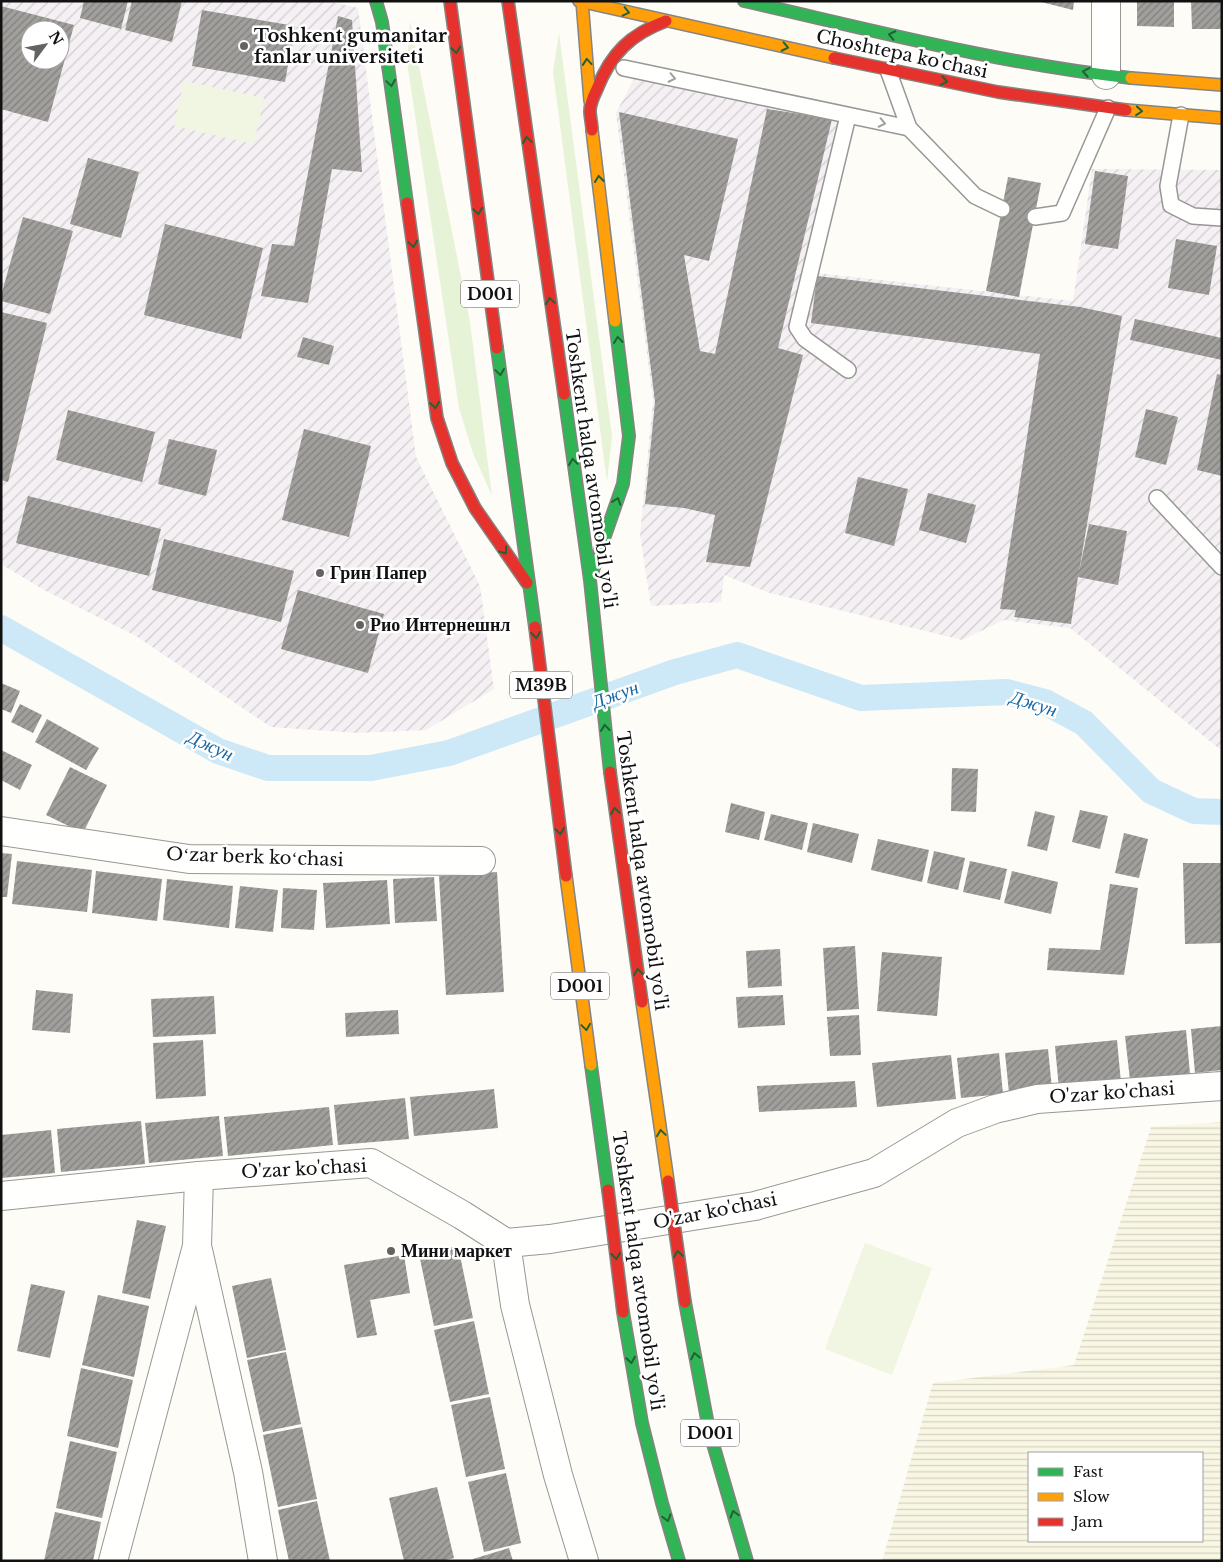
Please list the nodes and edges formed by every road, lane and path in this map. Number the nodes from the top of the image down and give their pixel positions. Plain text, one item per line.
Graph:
1 (376, 1) edge
2 (450, 1) edge
3 (508, 1) edge
4 (581, 1) edge
5 (744, 1) edge
6 (1106, 1) edge
7 (666, 21) junction
8 (624, 68) dead end
9 (888, 70) junction
10 (1106, 75) junction
11 (1222, 85) edge
12 (1108, 108) junction
13 (590, 110) junction
14 (848, 116) junction
15 (1182, 116) junction
16 (1222, 118) edge
17 (909, 128) junction
18 (1002, 209) dead end
19 (1035, 217) dead end
20 (1222, 218) edge
21 (848, 370) dead end
22 (1156, 498) dead end
23 (1222, 567) edge
24 (590, 580) junction
25 (530, 586) junction
26 (553, 783) joint
27 (1, 832) edge
28 (481, 861) dead end
29 (1222, 1086) edge
30 (199, 1176) junction
31 (1, 1196) edge
32 (506, 1243) junction
33 (197, 1246) junction
34 (113, 1561) edge
35 (263, 1561) edge
36 (584, 1561) edge
37 (679, 1561) edge
38 (747, 1561) edge

1 -> 25 main road
2 -> 25 main road, Toshkent halqa avtomobil yo'li / D001
24 -> 3 main road, Toshkent halqa avtomobil yo'li / D001
4 -> 7 main road, Choshtepa ko'chasi
13 -> 4 main road
10 -> 5 main road, Choshtepa ko'chasi
6 - 10 street
7 -> 9 main road, Choshtepa ko'chasi
7 - 13 main road
8 -> 14 lane
9 -> 12 main road, Choshtepa ko'chasi
9 - 17 lane
10 - 11 main road, Choshtepa ko'chasi
12 -> 15 main road, Choshtepa ko'chasi
12 - 19 lane
24 -> 13 main road
14 -> 17 lane
14 - 21 lane
15 - 16 main road, Choshtepa ko'chasi
15 - 20 lane
17 - 18 lane
22 - 23 lane
38 -> 24 main road, Toshkent halqa avtomobil yo'li / D001, bridge
25 -> 26 main road, Toshkent halqa avtomobil yo'li / M39B
26 -> 37 main road, Toshkent halqa avtomobil yo'li / D001, bridge
27 - 28 street, Oʻzar berk koʻchasi
29 - 32 street, O'zar ko'chasi
30 - 31 street, O'zar ko'chasi
30 - 32 street, O'zar ko'chasi
30 - 33 street
32 - 36 street
33 - 34 street
33 - 35 street

